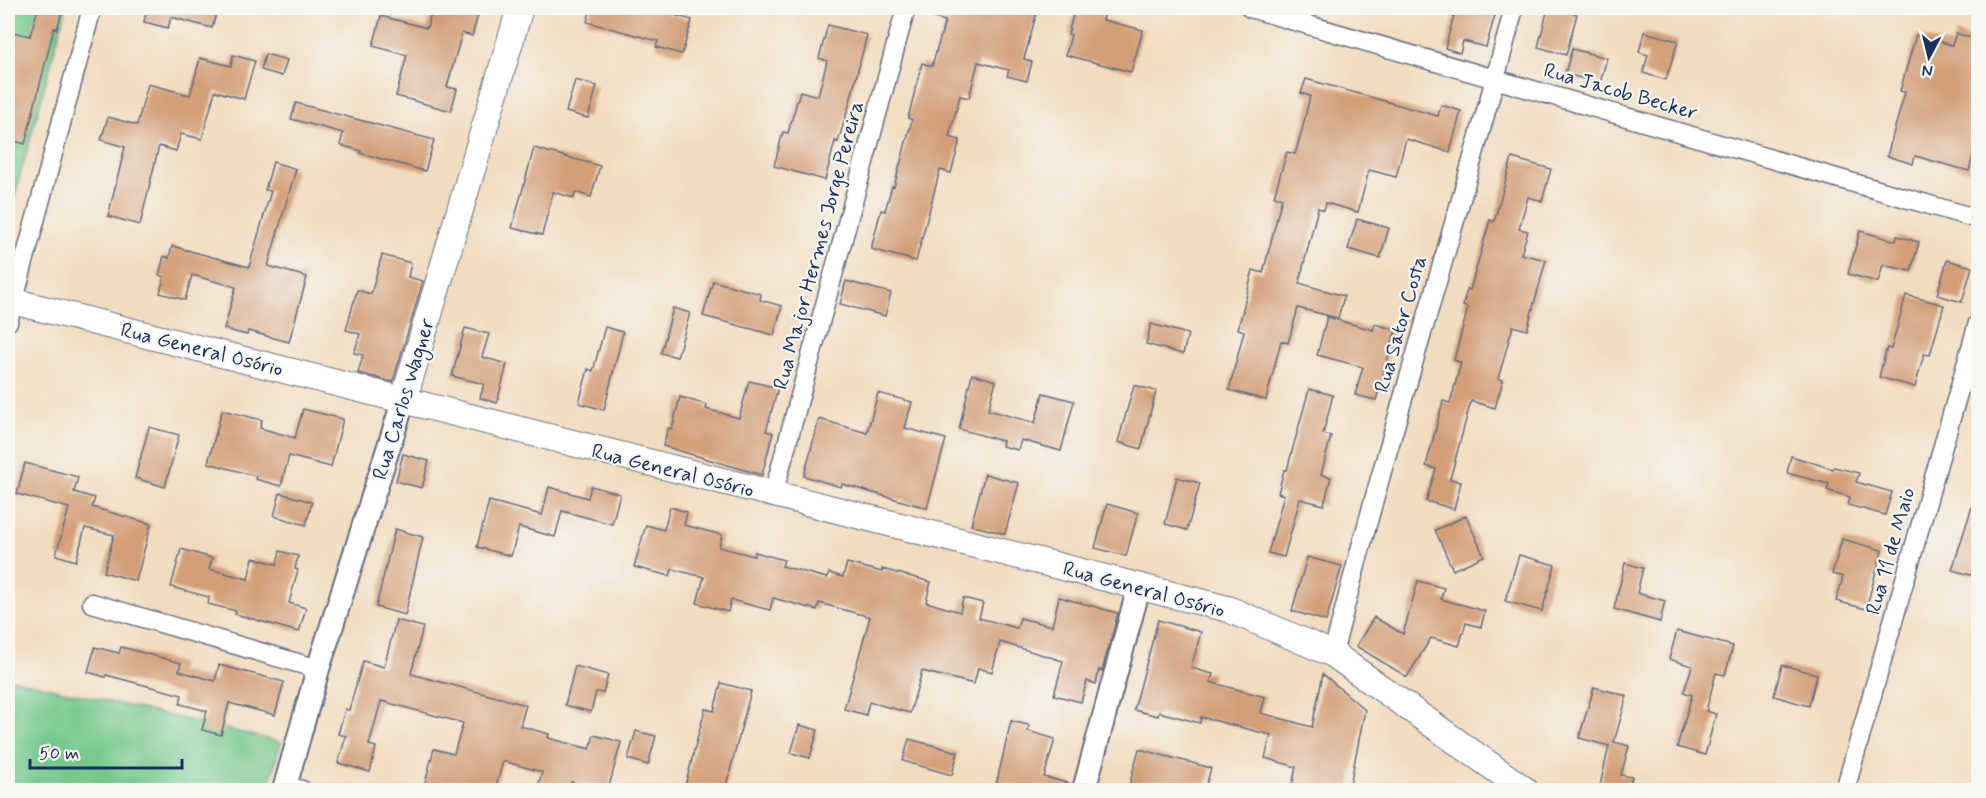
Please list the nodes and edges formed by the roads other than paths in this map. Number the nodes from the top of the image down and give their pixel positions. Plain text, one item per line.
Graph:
1 (92, 8) edge
2 (520, 8) edge
3 (906, 8) edge
4 (1250, 8) edge
5 (1514, 8) edge
6 (1292, 13) edge
7 (1496, 79) junction
8 (1978, 219) edge
9 (9, 308) edge
10 (1978, 323) edge
11 (403, 402) junction
12 (774, 495) junction
13 (1139, 587) junction
14 (92, 603) dead end
15 (1333, 654) junction
16 (318, 669) junction
17 (290, 789) edge
18 (1084, 790) edge
19 (1525, 790) edge
20 (1845, 790) edge

1 - 9 street
2 - 11 main road, Rua Carlos Wagner
3 - 12 street, Rua Major Hermes Jorge Pereira
4 - 6 street, Rua Jacob Becker
5 - 7 street, Rua Sator Costa
6 - 7 street, Rua Jacob Becker
7 - 8 street, Rua Jacob Becker
7 - 15 street, Rua Sator Costa
9 - 11 main road, Rua General Osório
10 - 20 street, Rua 11 de Maio
11 - 12 main road, Rua General Osório
11 - 16 street, Rua Carlos Wagner
12 - 13 main road, Rua General Osório
13 - 15 main road, Rua General Osório
13 - 18 street
14 - 16 street
15 - 19 main road, Rua General Osório
16 - 17 street, Rua Carlos Wagner

